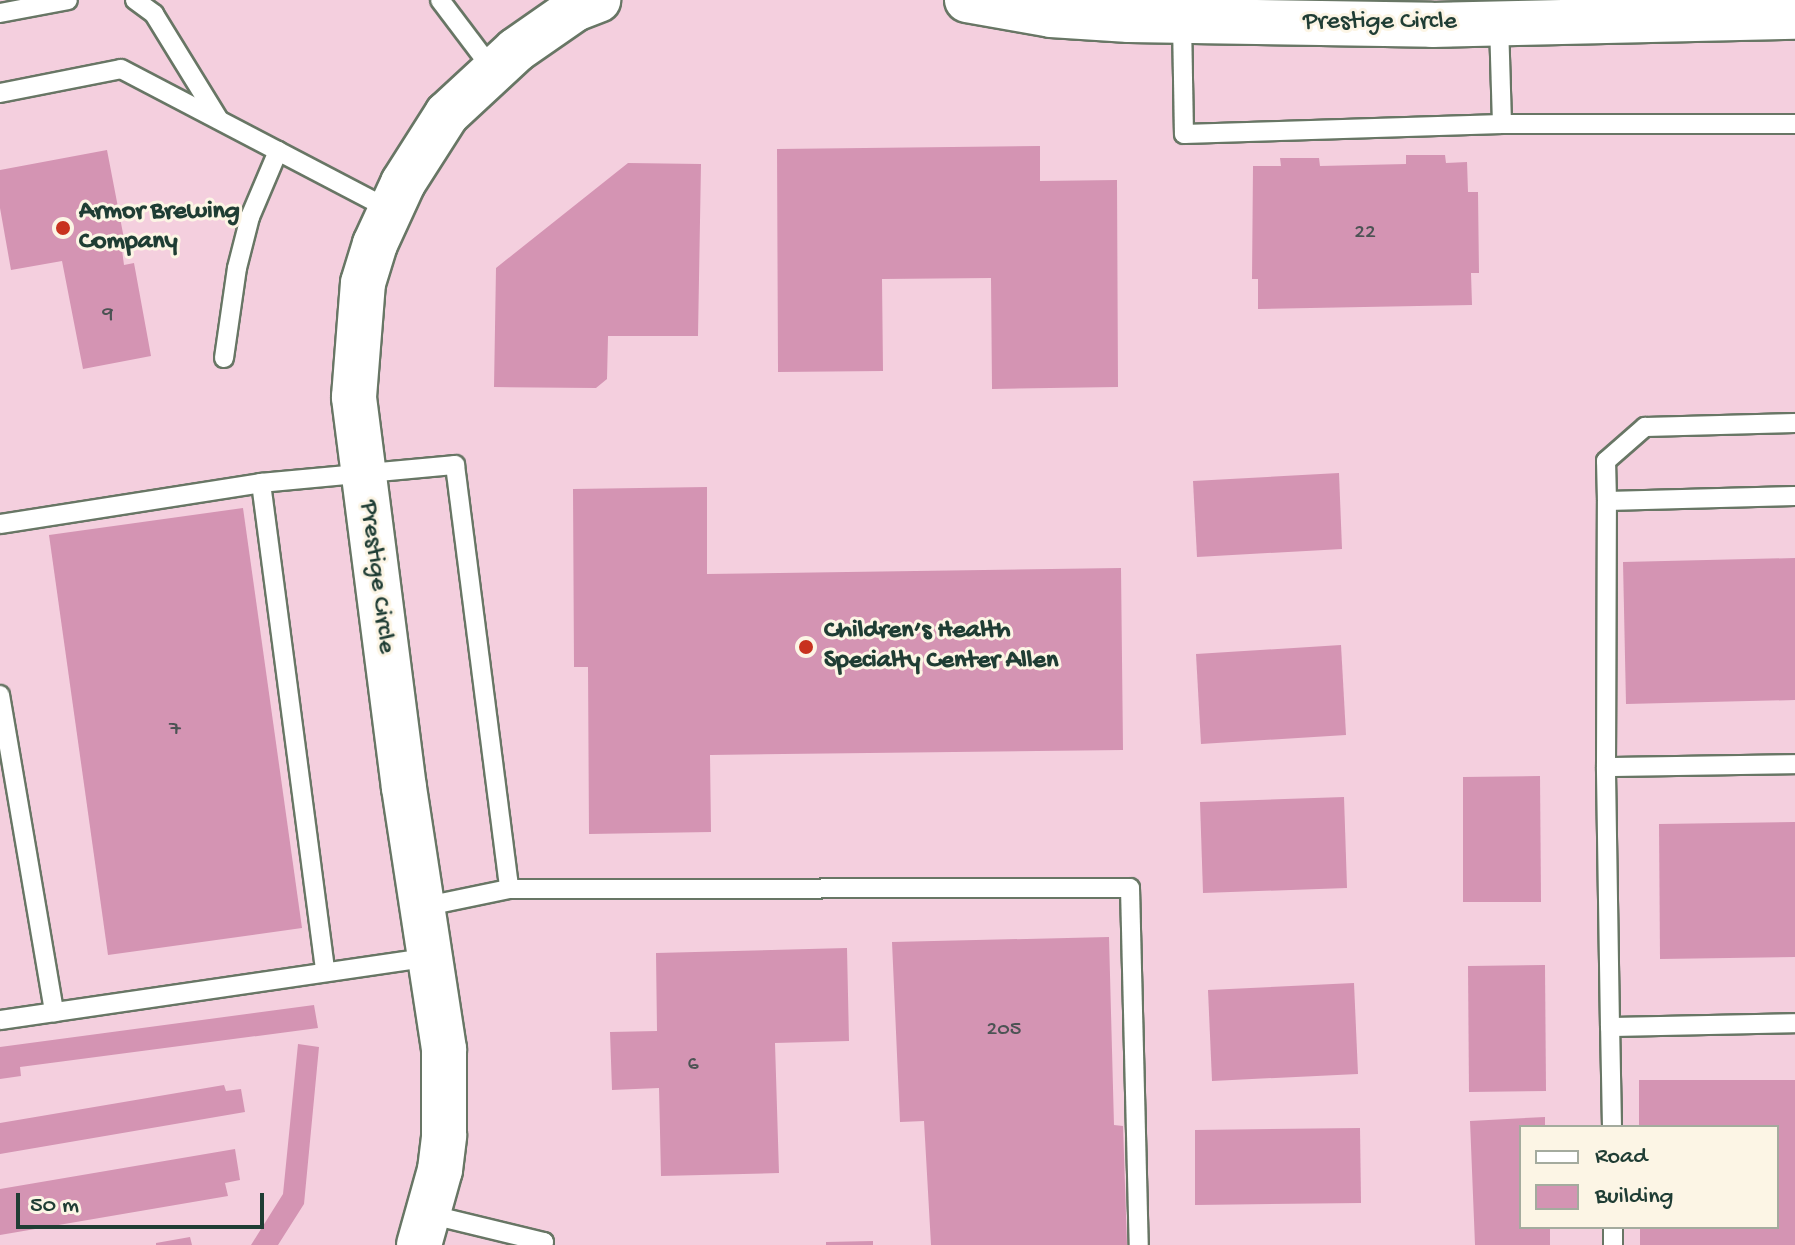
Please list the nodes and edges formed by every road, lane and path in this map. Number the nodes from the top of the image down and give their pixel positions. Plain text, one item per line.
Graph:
1 (68, 0) edge
2 (135, 0) edge
3 (440, 0) edge
4 (598, 0) edge
5 (967, 0) edge
6 (1050, 8) edge
7 (1681, 10) edge
8 (1358, 12) edge
9 (0, 13) edge
10 (1795, 17) edge
11 (1182, 21) junction
12 (1499, 23) junction
13 (493, 70) junction
14 (0, 93) edge
15 (219, 120) junction
16 (1502, 124) junction
17 (1795, 124) edge
18 (278, 151) junction
19 (391, 210) junction
20 (224, 358) dead end
21 (1795, 423) edge
22 (363, 472) junction
23 (261, 483) junction
24 (1795, 496) edge
25 (1607, 501) junction
26 (0, 524) edge
27 (0, 695) edge
28 (1795, 764) edge
29 (1606, 767) junction
30 (509, 889) junction
31 (422, 907) junction
32 (430, 957) junction
33 (325, 970) junction
34 (54, 1012) junction
35 (0, 1020) edge
36 (1795, 1023) edge
37 (1610, 1027) junction
38 (1612, 1125) edge
39 (424, 1229) edge
40 (542, 1245) edge
41 (1139, 1245) edge

1 - 9 lane
2 - 15 lane
3 - 13 lane
4 - 13 street, Prestige Circle
5 - 6 street, Prestige Circle
6 - 11 street, Prestige Circle
7 - 10 street, Prestige Circle
7 - 12 street, Prestige Circle
8 - 11 street, Prestige Circle
8 - 12 street, Prestige Circle
11 - 16 lane
12 - 16 lane
13 - 19 street, Prestige Circle
14 - 15 lane
15 - 18 lane
16 - 17 lane
18 - 19 lane
18 - 20 lane
19 - 22 street, Prestige Circle
21 - 25 lane
22 - 23 lane
22 - 30 lane
22 - 31 street, Prestige Circle
23 - 26 lane
23 - 33 lane
24 - 25 lane
25 - 29 lane
27 - 34 lane
28 - 29 lane
29 - 37 lane
30 - 31 lane
30 - 41 lane
31 - 32 street, Prestige Circle
32 - 33 lane
32 - 39 street, Prestige Circle
33 - 34 lane
34 - 35 lane
36 - 37 lane
37 - 38 lane
39 - 40 lane

